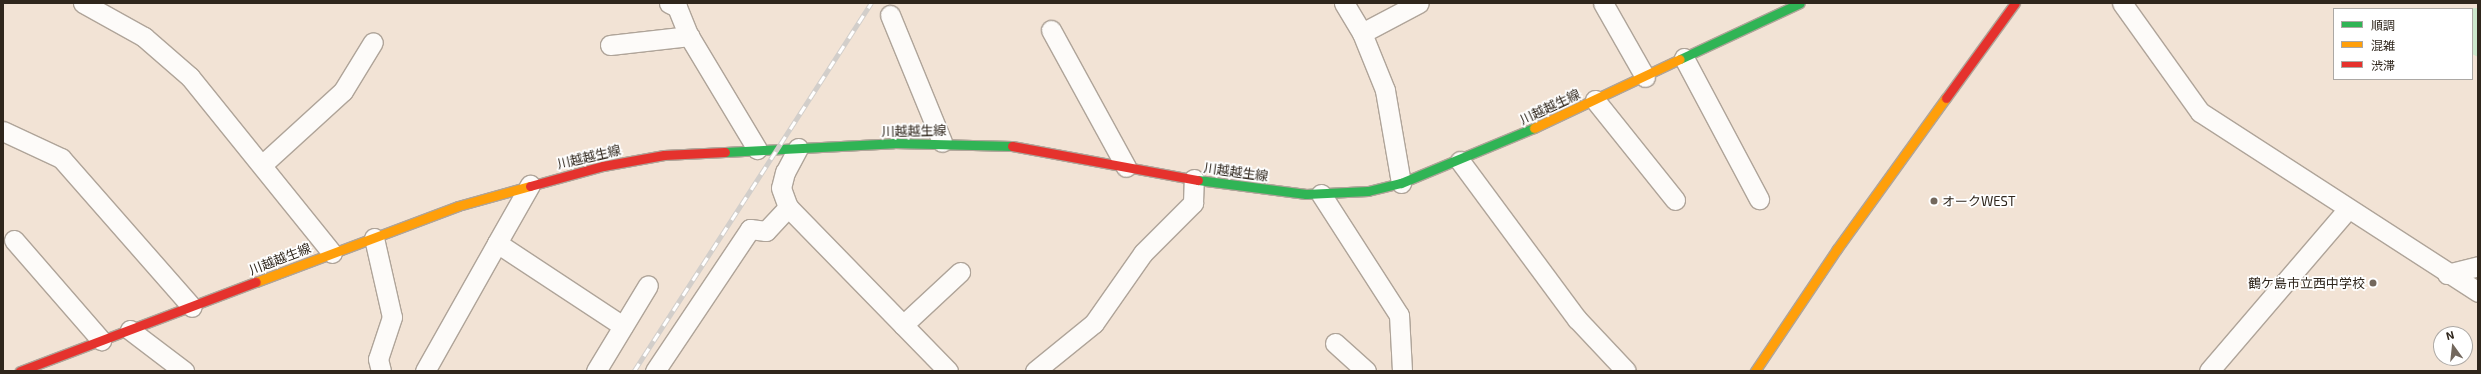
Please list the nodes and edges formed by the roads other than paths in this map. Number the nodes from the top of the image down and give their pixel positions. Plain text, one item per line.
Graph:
1 (83, 3) edge
2 (669, 3) edge
3 (1344, 3) edge
4 (1419, 3) edge
5 (1603, 3) edge
6 (2015, 3) edge
7 (2122, 3) edge
8 (1788, 6) edge
9 (890, 15) dead end
10 (1051, 30) dead end
11 (1362, 33) junction
12 (689, 36) junction
13 (373, 42) dead end
14 (610, 45) dead end
15 (1684, 58) junction
16 (1645, 77) junction
17 (1595, 100) junction
18 (3, 130) edge
19 (942, 142) junction
20 (798, 148) junction
21 (757, 150) junction
22 (1460, 161) junction
23 (263, 164) junction
24 (1126, 167) junction
25 (1194, 179) junction
26 (1401, 183) junction
27 (530, 185) junction
28 (1322, 194) junction
29 (1759, 199) dead end
30 (1675, 200) dead end
31 (788, 207) junction
32 (2347, 210) junction
33 (374, 238) junction
34 (14, 240) dead end
35 (497, 243) junction
36 (332, 253) junction
37 (2478, 266) edge
38 (960, 272) dead end
39 (2447, 274) junction
40 (648, 285) dead end
41 (2478, 292) edge
42 (192, 307) junction
43 (903, 325) junction
44 (623, 326) junction
45 (130, 330) junction
46 (101, 340) junction
47 (1335, 343) dead end
48 (20, 371) edge
49 (184, 371) edge
50 (381, 371) edge
51 (425, 371) edge
52 (596, 371) edge
53 (655, 371) edge
54 (948, 371) edge
55 (1035, 371) edge
56 (1366, 371) edge
57 (1402, 371) edge
58 (1626, 371) edge
59 (1755, 371) edge
60 (2209, 371) edge

1 - 23 street
2 - 12 street
3 - 11 street
4 - 11 street
5 - 16 street
6 - 59 main road
7 - 32 street
8 - 15 main road, 川越越生線
9 - 19 street
10 - 24 street
11 - 26 street
12 - 14 street
12 - 21 street
13 - 23 street
15 - 16 main road, 川越越生線
15 - 29 street
16 - 17 main road, 川越越生線
17 - 22 main road, 川越越生線
17 - 30 street
18 - 42 street
19 - 20 main road, 川越越生線
19 - 24 main road, 川越越生線
20 - 21 main road, 川越越生線
20 - 31 street
21 - 27 main road, 川越越生線
22 - 26 main road, 川越越生線
22 - 58 street
23 - 36 street
24 - 25 main road, 川越越生線
25 - 28 main road, 川越越生線
25 - 55 street
26 - 28 main road, 川越越生線
27 - 33 main road, 川越越生線
27 - 35 street
28 - 57 street
31 - 43 street
31 - 53 street
32 - 39 street
32 - 60 street
33 - 36 main road, 川越越生線
33 - 50 street
34 - 46 street
35 - 44 street
35 - 51 street
36 - 42 main road, 川越越生線
37 - 39 street
38 - 43 street
39 - 41 street
40 - 44 street
42 - 45 main road, 川越越生線
43 - 54 street
44 - 52 street
45 - 46 main road, 川越越生線
45 - 49 street
46 - 48 main road, 川越越生線
47 - 56 street

